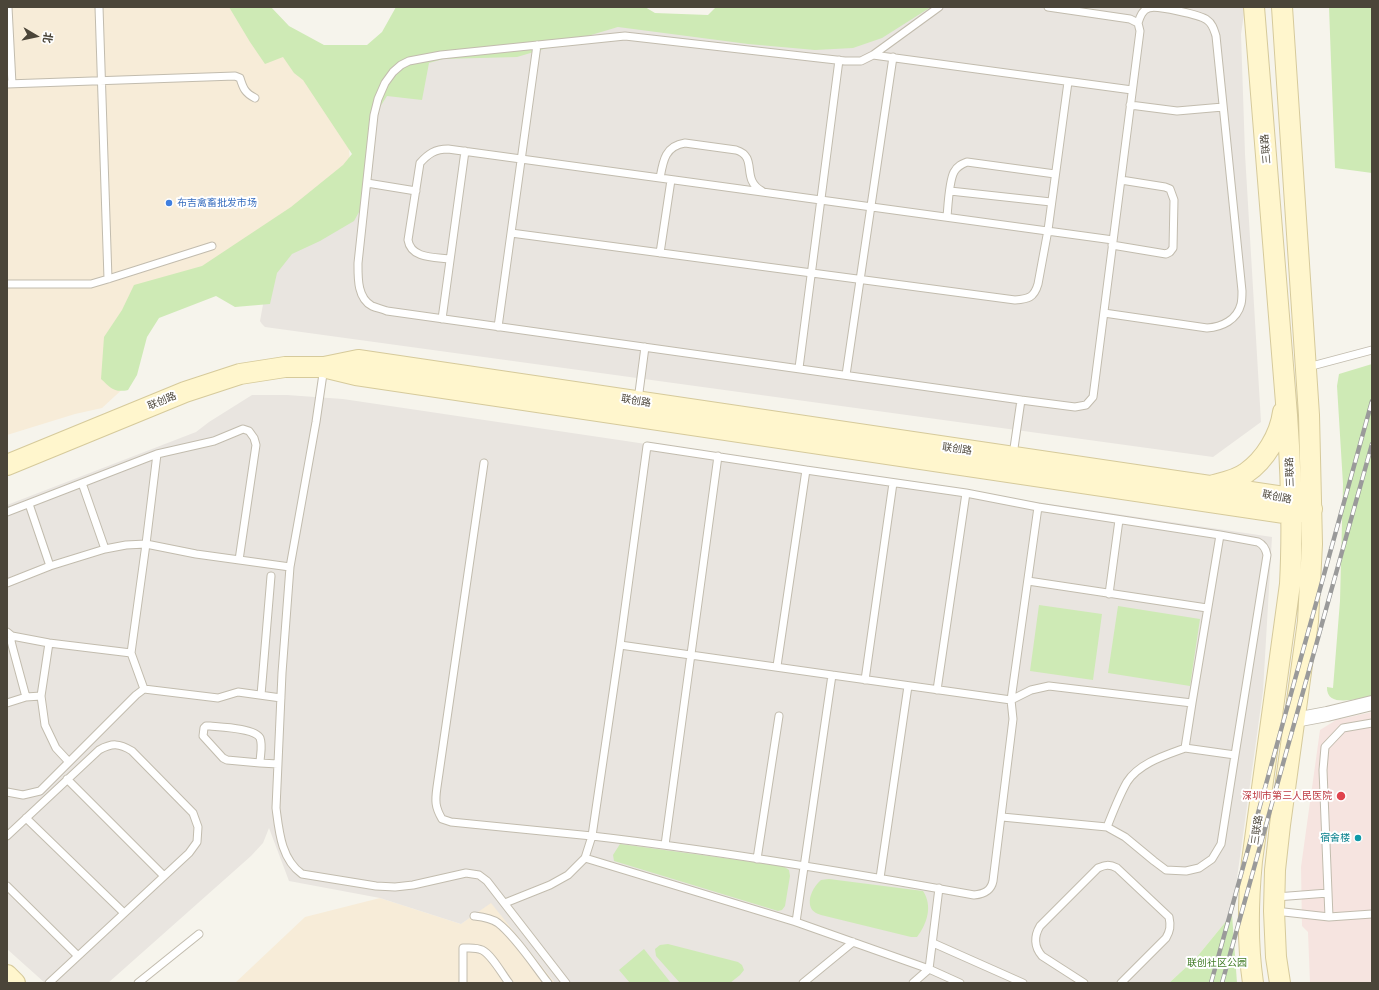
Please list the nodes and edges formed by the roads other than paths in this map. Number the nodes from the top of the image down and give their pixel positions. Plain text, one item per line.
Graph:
1 (8, 7) edge
2 (99, 7) edge
3 (939, 7) edge
4 (1048, 7) edge
5 (1156, 7) edge
6 (1254, 7) edge
7 (1282, 7) edge
8 (1138, 23) junction
9 (536, 45) junction
10 (873, 55) junction
11 (893, 57) junction
12 (840, 60) junction
13 (101, 80) junction
14 (1068, 82) junction
15 (9, 84) edge
16 (1132, 90) junction
17 (254, 98) dead end
18 (1130, 105) junction
19 (1223, 107) junction
20 (465, 151) junction
21 (521, 159) junction
22 (1055, 174) junction
23 (660, 178) junction
24 (671, 180) junction
25 (1121, 180) junction
26 (367, 183) junction
27 (416, 191) junction
28 (950, 191) junction
29 (764, 192) junction
30 (822, 200) junction
31 (1051, 202) junction
32 (871, 207) junction
33 (947, 217) junction
34 (1048, 230) junction
35 (511, 233) junction
36 (1113, 243) junction
37 (212, 246) dead end
38 (660, 253) junction
39 (450, 259) junction
40 (812, 274) junction
41 (108, 279) junction
42 (860, 280) junction
43 (7, 284) edge
44 (1104, 313) junction
45 (442, 318) junction
46 (498, 326) junction
47 (645, 347) junction
48 (1372, 350) edge
49 (324, 367) junction
50 (1306, 367) junction
51 (800, 368) junction
52 (846, 375) junction
53 (1285, 394) junction
54 (1021, 400) junction
55 (637, 409) junction
56 (157, 454) junction
57 (718, 456) junction
58 (1013, 457) junction
59 (484, 463) dead end
60 (7, 465) edge
61 (806, 470) junction
62 (82, 483) junction
63 (893, 483) junction
64 (1209, 486) junction
65 (966, 493) junction
66 (28, 504) junction
67 (1291, 506) junction
68 (1038, 507) junction
69 (1312, 508) junction
70 (7, 512) edge
71 (1119, 520) junction
72 (1220, 535) junction
73 (146, 544) junction
74 (105, 549) junction
75 (239, 560) junction
76 (50, 566) junction
77 (290, 567) junction
78 (271, 576) dead end
79 (1028, 582) junction
80 (7, 583) edge
81 (1109, 594) junction
82 (1207, 608) junction
83 (10, 634) edge
84 (50, 643) junction
85 (620, 645) junction
86 (131, 653) junction
87 (690, 654) junction
88 (777, 666) junction
89 (832, 675) junction
90 (865, 680) junction
91 (908, 686) junction
92 (144, 689) junction
93 (937, 690) junction
94 (261, 695) junction
95 (41, 696) junction
96 (26, 697) junction
97 (281, 698) junction
98 (1011, 700) junction
99 (7, 703) edge
100 (1192, 703) junction
101 (1372, 703) edge
102 (779, 716) dead end
103 (1295, 720) junction
104 (1372, 723) edge
105 (1185, 748) junction
106 (1235, 755) junction
107 (69, 762) junction
108 (260, 763) junction
109 (278, 764) junction
110 (67, 779) junction
111 (7, 792) edge
112 (1002, 817) junction
113 (26, 818) junction
114 (1107, 827) junction
115 (7, 836) edge
116 (592, 836) junction
117 (665, 844) junction
118 (585, 858) junction
119 (757, 859) junction
120 (805, 866) junction
121 (164, 876) junction
122 (880, 878) junction
123 (7, 886) edge
124 (939, 888) junction
125 (1328, 893) junction
126 (505, 903) junction
127 (1274, 904) junction
128 (124, 913) junction
129 (1372, 914) edge
130 (474, 916) dead end
131 (1328, 917) junction
132 (796, 922) junction
133 (199, 934) dead end
134 (854, 942) junction
135 (933, 943) junction
136 (78, 956) junction
137 (929, 969) junction
138 (7, 975) edge
139 (15, 983) edge
140 (49, 983) edge
141 (138, 983) edge
142 (463, 983) edge
143 (509, 983) edge
144 (548, 983) edge
145 (566, 983) edge
146 (803, 983) edge
147 (913, 983) edge
148 (960, 983) edge
149 (1023, 983) edge
150 (1084, 983) edge
151 (1121, 983) edge
152 (1253, 983) edge
153 (1280, 983) edge

1 - 15 lane
2 - 13 lane
3 - 10 lane
4 - 8 lane
5 - 8 lane
5 - 19 lane
6 - 53 street, 三联路
7 - 50 street
8 - 16 lane
9 - 12 lane
9 - 21 lane
9 - 26 lane
10 - 11 lane
10 - 12 lane
11 - 14 lane
11 - 32 lane
12 - 30 lane
13 - 15 lane
13 - 17 lane
13 - 41 lane
14 - 16 lane
14 - 22 lane
16 - 18 lane
18 - 19 lane
18 - 25 lane
19 - 44 lane
20 - 21 lane
20 - 27 lane
20 - 39 lane
21 - 23 lane
21 - 35 lane
22 - 28 lane
22 - 31 lane
23 - 24 lane
23 - 29 lane
24 - 29 lane
24 - 38 lane
25 - 36 lane
25 - 36 lane
26 - 27 lane
26 - 45 lane
27 - 39 lane
28 - 31 lane
28 - 33 lane
29 - 30 lane
30 - 32 lane
30 - 40 lane
31 - 34 lane
32 - 33 lane
32 - 42 lane
33 - 34 lane
34 - 36 lane
34 - 42 lane
35 - 38 lane
35 - 46 lane
36 - 44 lane
37 - 41 lane
38 - 40 lane
39 - 45 lane
40 - 42 lane
40 - 51 lane
41 - 43 lane
42 - 52 lane
44 - 54 lane
45 - 46 lane
46 - 47 lane
47 - 51 lane
47 - 55 lane
48 - 50 lane
49 - 55 street, 联创路
49 - 60 street, 联创路
49 - 77 lane
50 - 69 street
51 - 52 lane
52 - 54 lane
53 - 64 street
53 - 67 street, 三联路
54 - 58 lane
55 - 58 street, 联创路
55 - 67 street, 联创路
56 - 62 lane
56 - 73 lane
56 - 75 lane
57 - 61 lane
57 - 85 lane
57 - 87 lane
58 - 64 street, 联创路
59 - 116 lane
61 - 63 lane
61 - 88 lane
62 - 66 lane
62 - 74 lane
63 - 65 lane
63 - 90 lane
64 - 67 street, 联创路
65 - 68 lane
65 - 93 lane
66 - 70 lane
66 - 76 lane
67 - 69 street, 联创路
67 - 152 street, 三联路
68 - 71 lane
68 - 79 lane
69 - 103 street
71 - 72 lane
71 - 81 lane
72 - 82 lane
72 - 106 lane
73 - 74 lane
73 - 75 lane
73 - 86 lane
74 - 76 lane
75 - 77 lane
76 - 80 lane
77 - 97 lane
78 - 94 lane
79 - 81 lane
79 - 98 lane
81 - 82 lane
82 - 100 lane
83 - 84 lane
83 - 96 lane
84 - 86 lane
84 - 95 lane
85 - 87 lane
85 - 116 lane
86 - 92 lane
87 - 88 lane
87 - 117 lane
88 - 89 lane
89 - 90 lane
89 - 120 lane
90 - 91 lane
91 - 93 lane
91 - 122 lane
92 - 94 lane
92 - 107 lane
93 - 98 lane
94 - 97 lane
95 - 96 lane
95 - 107 lane
96 - 99 lane
97 - 109 lane
98 - 100 lane
98 - 112 lane
100 - 105 lane
101 - 103 street
102 - 119 lane
103 - 127 street
104 - 125 lane
105 - 106 lane
105 - 114 lane
106 - 114 lane
107 - 111 lane
108 - 108 lane
108 - 109 lane
109 - 126 lane
110 - 113 lane
110 - 121 lane
110 - 121 lane
112 - 114 lane
112 - 124 lane
113 - 115 lane
113 - 128 lane
116 - 117 lane
116 - 118 lane
117 - 119 lane
118 - 126 lane
118 - 132 lane
119 - 120 lane
120 - 122 lane
120 - 132 lane
121 - 128 lane
122 - 124 lane
123 - 136 lane
124 - 135 lane
125 - 127 lane
125 - 131 lane
126 - 145 lane
127 - 131 lane
127 - 153 street
128 - 136 lane
129 - 131 lane
130 - 144 lane
132 - 134 lane
133 - 141 lane
134 - 137 lane
134 - 146 lane
135 - 137 lane
135 - 149 lane
136 - 140 lane
137 - 147 lane
137 - 148 lane
138 - 139 street
142 - 143 lane
150 - 151 lane

